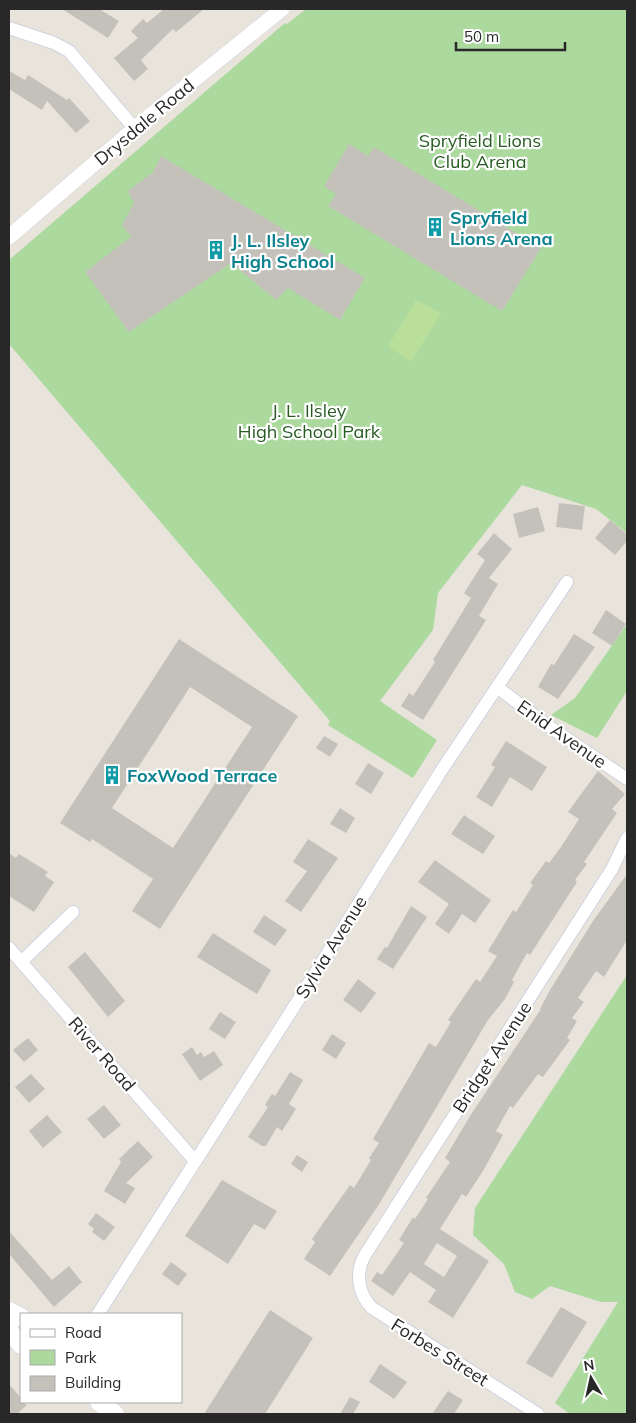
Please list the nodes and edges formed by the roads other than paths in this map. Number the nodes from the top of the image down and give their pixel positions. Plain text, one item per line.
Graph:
1 (282, 9) edge
2 (9, 28) edge
3 (135, 129) junction
4 (9, 237) edge
5 (567, 582) dead end
6 (497, 688) junction
7 (627, 779) edge
8 (627, 838) edge
9 (73, 912) dead end
10 (9, 948) edge
11 (21, 962) junction
12 (195, 1161) junction
13 (359, 1276) joint
14 (99, 1313) edge
15 (9, 1328) edge
16 (20, 1344) edge
17 (100, 1403) edge
18 (114, 1414) edge
19 (538, 1414) edge

1 - 3 street, Drysdale Road
2 - 3 street
3 - 4 street, Drysdale Road
5 - 6 street, Sylvia Avenue
6 - 7 street, Enid Avenue
6 - 12 street, Sylvia Avenue
8 - 13 street, Bridget Avenue
9 - 11 street
10 - 11 street, River Road
11 - 12 street, River Road
12 - 14 street, Sylvia Avenue
13 - 19 street, Forbes Street
15 - 16 main road
17 - 18 main road

